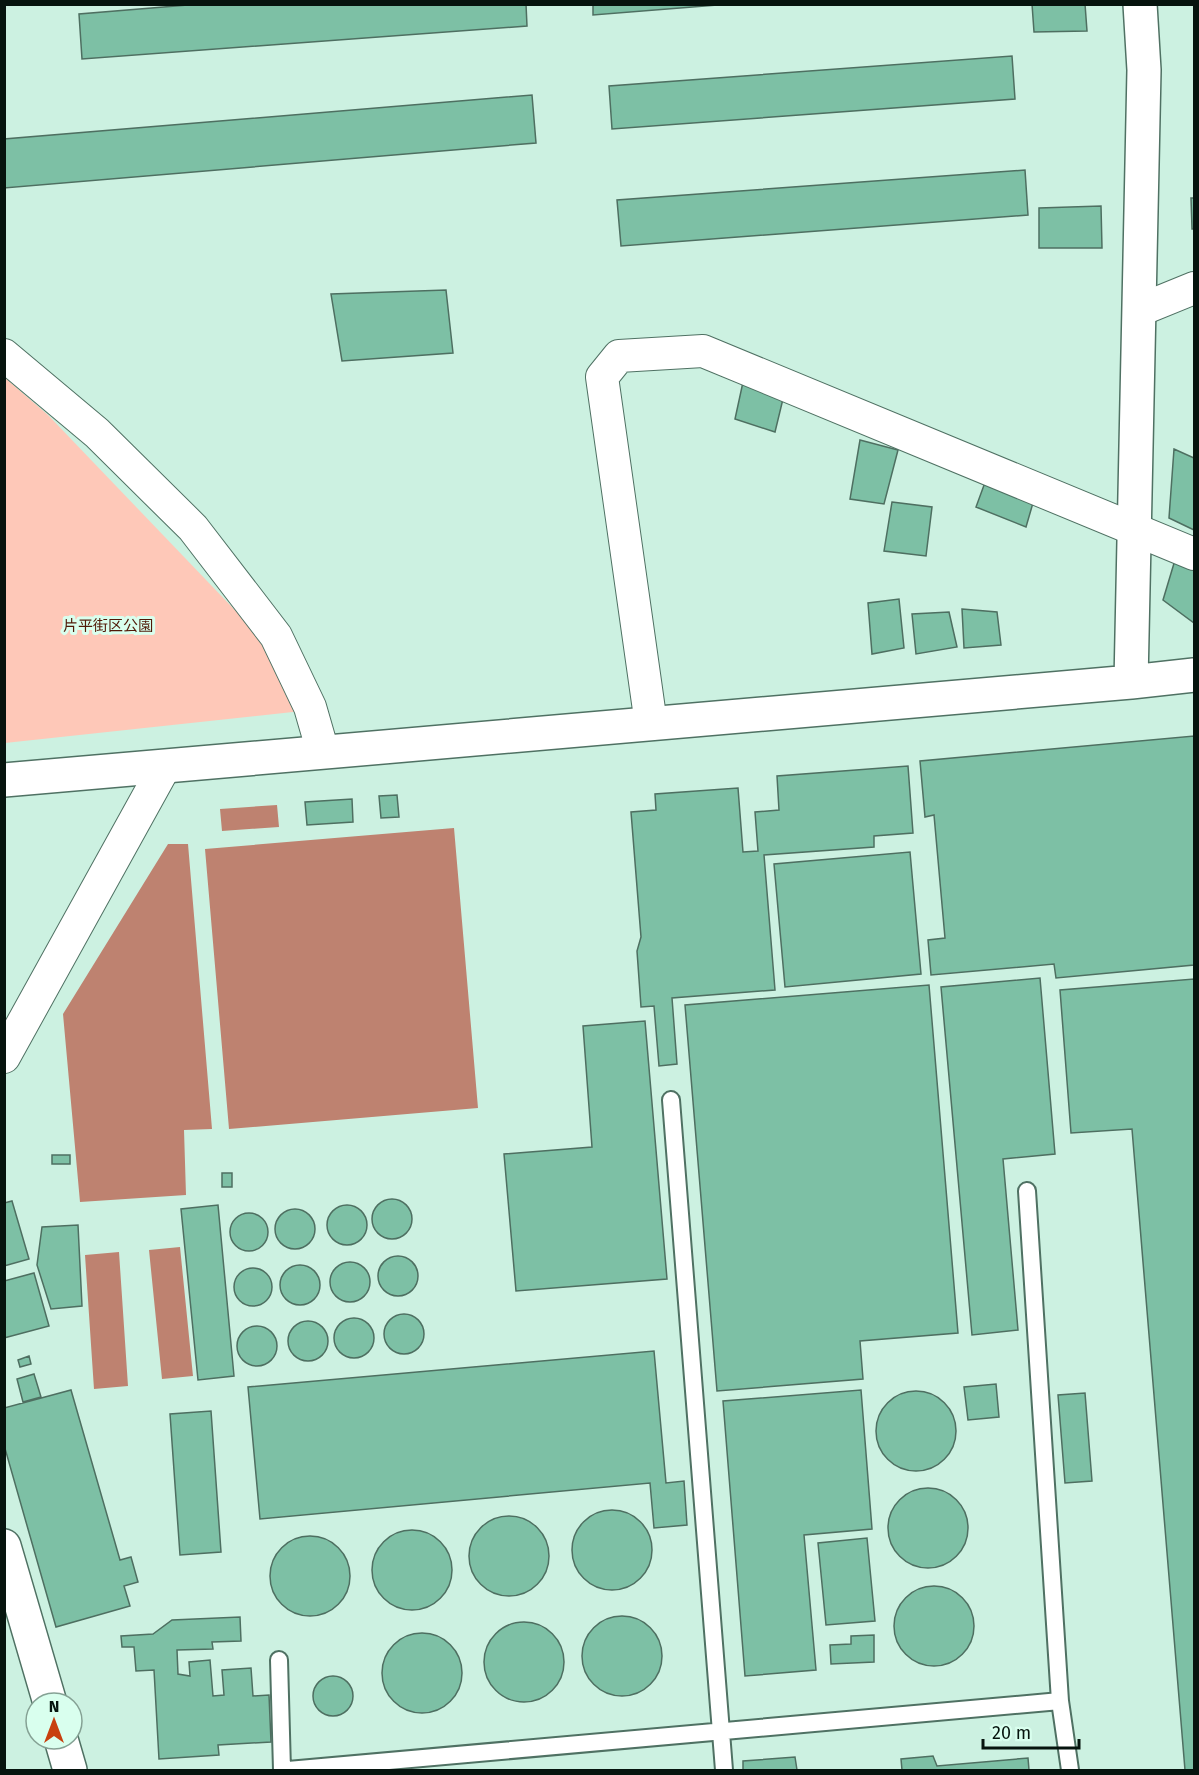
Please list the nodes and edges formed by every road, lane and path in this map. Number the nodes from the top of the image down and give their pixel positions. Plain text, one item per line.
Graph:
1 (1140, 4) edge
2 (1194, 288) edge
3 (1140, 310) junction
4 (4, 355) edge
5 (1135, 530) junction
6 (1194, 554) edge
7 (1194, 675) edge
8 (1131, 682) junction
9 (651, 724) junction
10 (323, 753) junction
11 (165, 766) junction
12 (4, 780) edge
13 (4, 1057) edge
14 (671, 1100) dead end
15 (1027, 1191) dead end
16 (4, 1546) edge
17 (279, 1660) dead end
18 (46, 1691) edge
19 (1060, 1701) junction
20 (721, 1732) junction
21 (64, 1751) edge
22 (70, 1770) edge
23 (282, 1770) edge
24 (288, 1770) edge
25 (724, 1770) edge
26 (1070, 1770) edge

1 - 3 street
2 - 3 street
3 - 5 street
4 - 10 street
5 - 6 street
5 - 8 street
5 - 9 street
7 - 8 street
8 - 9 street
9 - 10 street
10 - 11 street
11 - 12 street
11 - 13 street
14 - 20 lane
15 - 19 lane
16 - 18 street
17 - 23 lane
19 - 20 lane
19 - 26 lane
20 - 24 lane
20 - 25 lane
21 - 22 street

